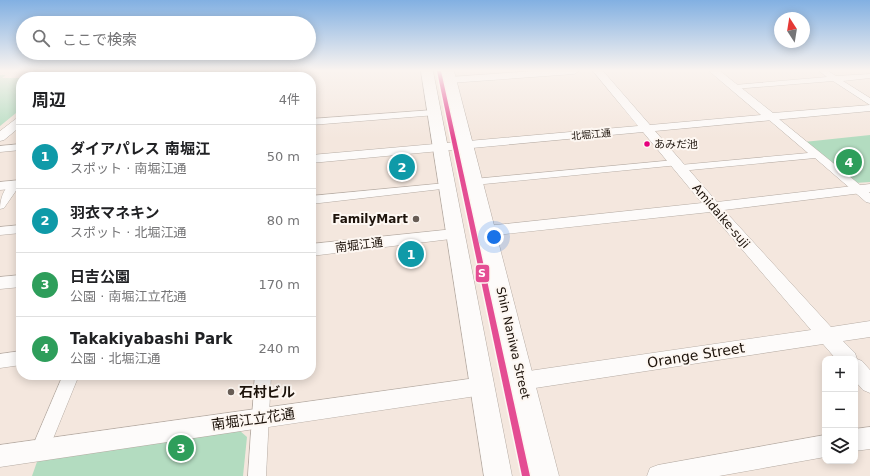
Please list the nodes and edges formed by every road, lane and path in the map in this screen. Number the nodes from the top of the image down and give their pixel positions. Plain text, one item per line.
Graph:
1 (430, 93) edge
2 (453, 93) edge
3 (616, 93) edge
4 (742, 93) edge
5 (856, 93) edge
6 (870, 102) edge
7 (870, 108) edge
8 (433, 113) junction
9 (771, 117) junction
10 (316, 122) edge
11 (16, 124) edge
12 (646, 129) junction
13 (0, 137) edge
14 (465, 145) junction
15 (16, 147) edge
16 (0, 148) edge
17 (440, 148) junction
18 (817, 155) junction
19 (316, 159) edge
20 (678, 166) junction
21 (474, 182) junction
22 (16, 185) edge
23 (0, 186) edge
24 (446, 186) junction
25 (16, 187) edge
26 (864, 189) edge
27 (316, 199) edge
28 (870, 199) edge
29 (0, 205) edge
30 (713, 207) junction
31 (16, 229) edge
32 (0, 231) edge
33 (486, 231) junction
34 (454, 234) junction
35 (316, 249) edge
36 (16, 281) edge
37 (0, 283) edge
38 (870, 329) edge
39 (827, 336) junction
40 (845, 356) edge
41 (16, 359) edge
42 (0, 361) edge
43 (858, 370) edge
44 (69, 380) edge
45 (263, 380) edge
46 (522, 381) junction
47 (870, 384) edge
48 (483, 386) junction
49 (261, 417) junction
50 (870, 438) edge
51 (858, 440) edge
52 (822, 447) edge
53 (40, 450) junction
54 (0, 456) edge
55 (257, 476) edge
56 (498, 476) edge
57 (545, 476) edge
58 (658, 476) edge

1 - 8 main road
2 - 14 main road, Shin Naniwa Street
3 - 12 street, Amidaike-suji
4 - 9 street
5 - 6 street
7 - 9 street, 北堀江通
8 - 10 street
8 - 17 main road
9 - 12 street, 北堀江通
9 - 18 street
11 - 13 street
12 - 14 street, 北堀江通
12 - 20 street, Amidaike-suji
14 - 17 street, 北堀江通
14 - 21 main road, Shin Naniwa Street
15 - 16 street
17 - 19 street, 北堀江通
17 - 24 main road
18 - 20 street
18 - 26 street
20 - 21 street
20 - 30 street, Amidaike-suji
21 - 33 main road, Shin Naniwa Street
22 - 23 street
24 - 27 street
24 - 34 main road
25 - 29 street
26 - 28 street
26 - 30 street
30 - 33 street
30 - 39 street, Amidaike-suji
31 - 32 street
33 - 46 main road, Shin Naniwa Street
34 - 35 street, 南堀江通
34 - 48 main road
36 - 37 street
38 - 39 street, Orange Street
39 - 40 street, Amidaike-suji
39 - 46 street, Orange Street
41 - 42 street
43 - 47 street
44 - 53 street
45 - 49 street
46 - 57 main road, Shin Naniwa Street
48 - 49 street, 南堀江立花通
48 - 56 main road
49 - 53 street, 南堀江立花通
49 - 55 street
50 - 51 street
52 - 58 street
53 - 54 street, 南堀江立花通

